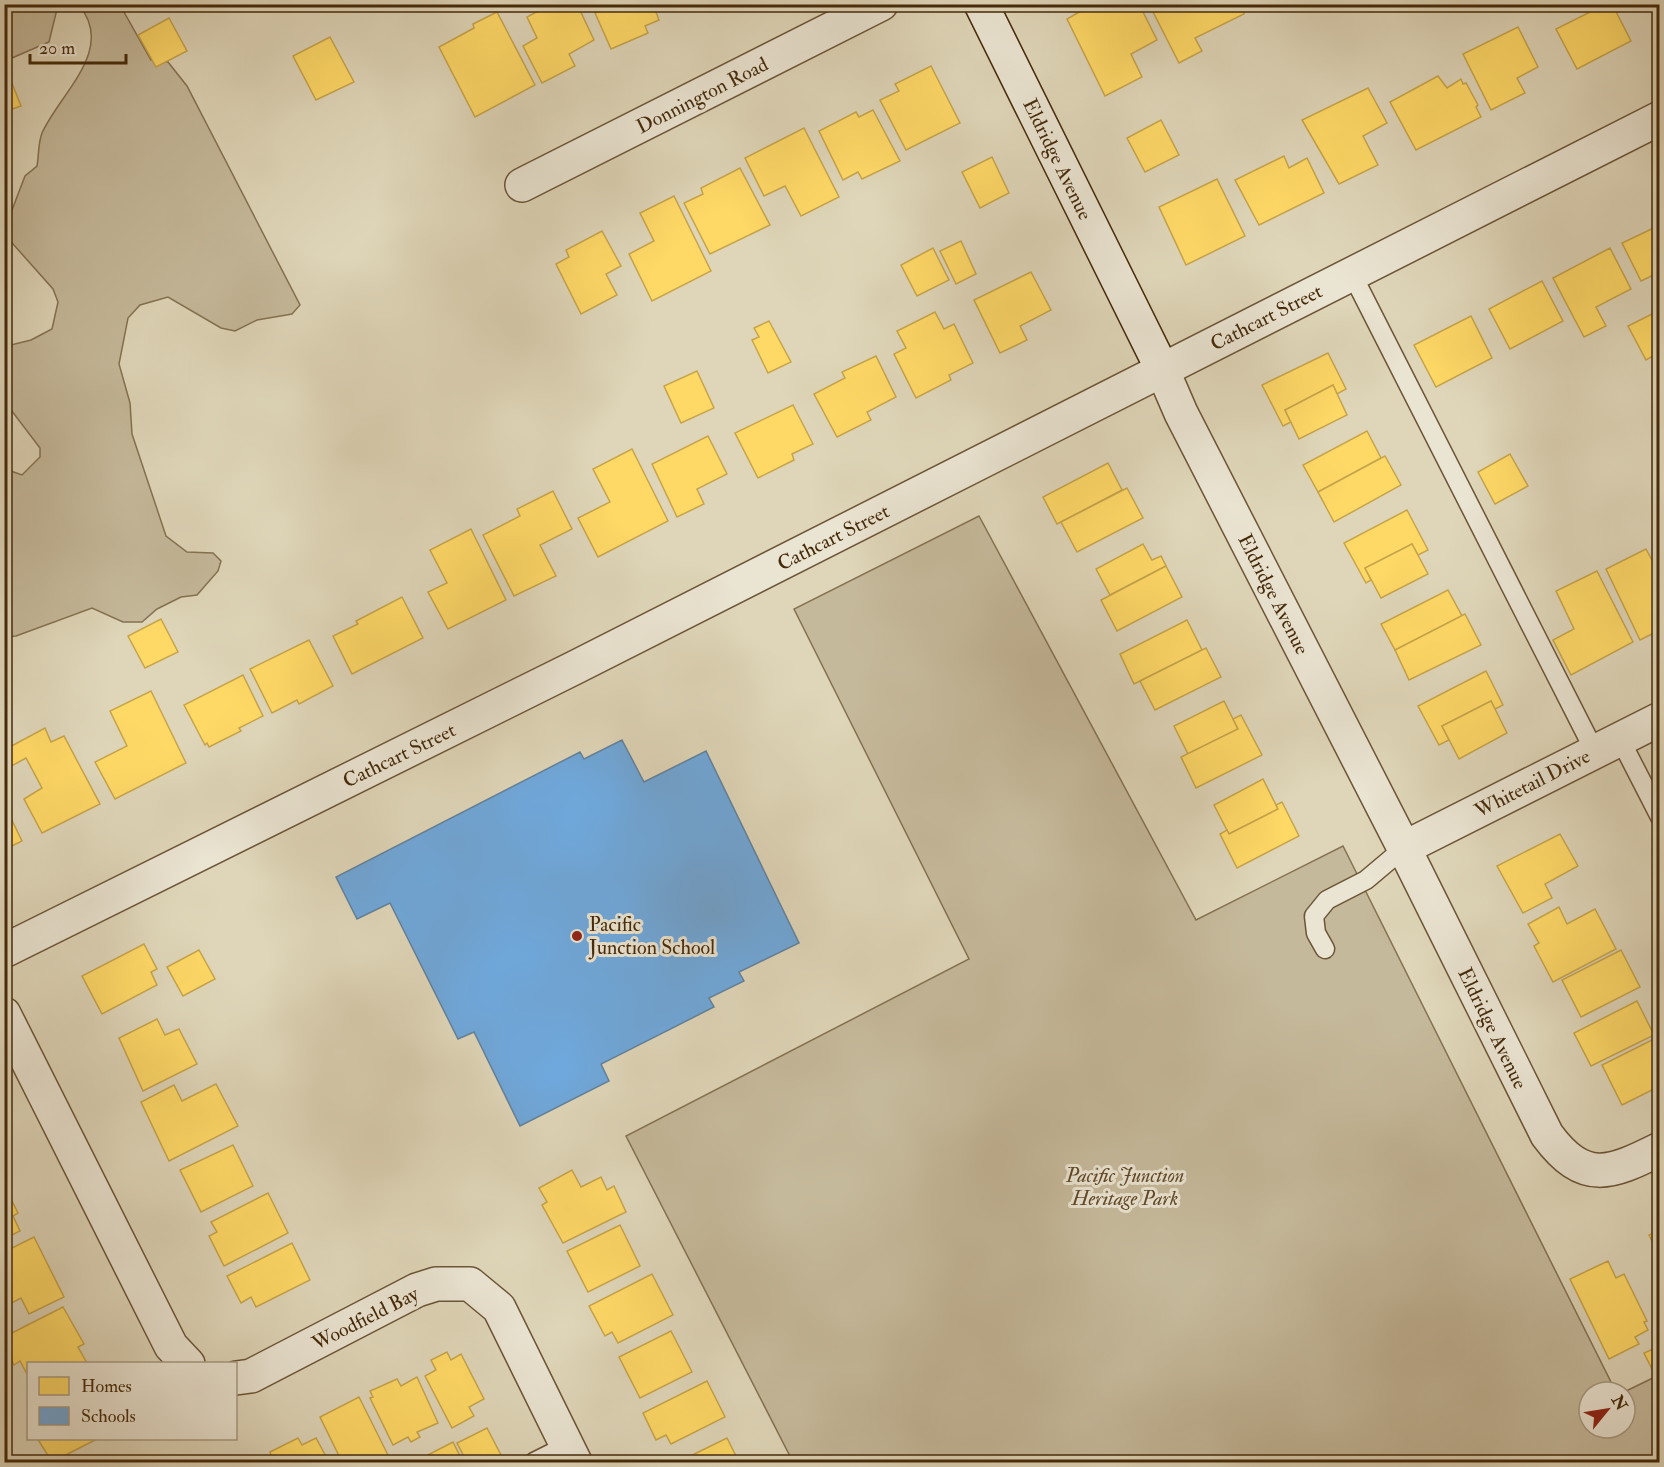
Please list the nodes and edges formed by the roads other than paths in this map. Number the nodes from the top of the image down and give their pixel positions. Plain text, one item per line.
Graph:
1 (881, 4) edge
2 (981, 4) edge
3 (1659, 118) edge
4 (522, 186) dead end
5 (1352, 273) junction
6 (1162, 369) junction
7 (1659, 719) edge
8 (1607, 745) junction
9 (1659, 817) edge
10 (1404, 848) junction
11 (1325, 949) dead end
12 (4, 951) edge
13 (4, 1014) edge
14 (1659, 1149) edge
15 (186, 1362) edge
16 (237, 1378) edge
17 (571, 1454) edge
18 (534, 1462) edge

1 - 4 street, Donnington Road
2 - 6 street, Eldridge Avenue
3 - 5 street, Cathcart Street
5 - 6 street, Cathcart Street
5 - 8 lane
6 - 10 street, Eldridge Avenue
6 - 12 street, Cathcart Street
7 - 8 street, Whitetail Drive
8 - 9 lane
8 - 10 street, Whitetail Drive
10 - 11 lane
10 - 14 street, Eldridge Avenue
13 - 15 street
16 - 17 street, Woodfield Bay
17 - 18 lane

